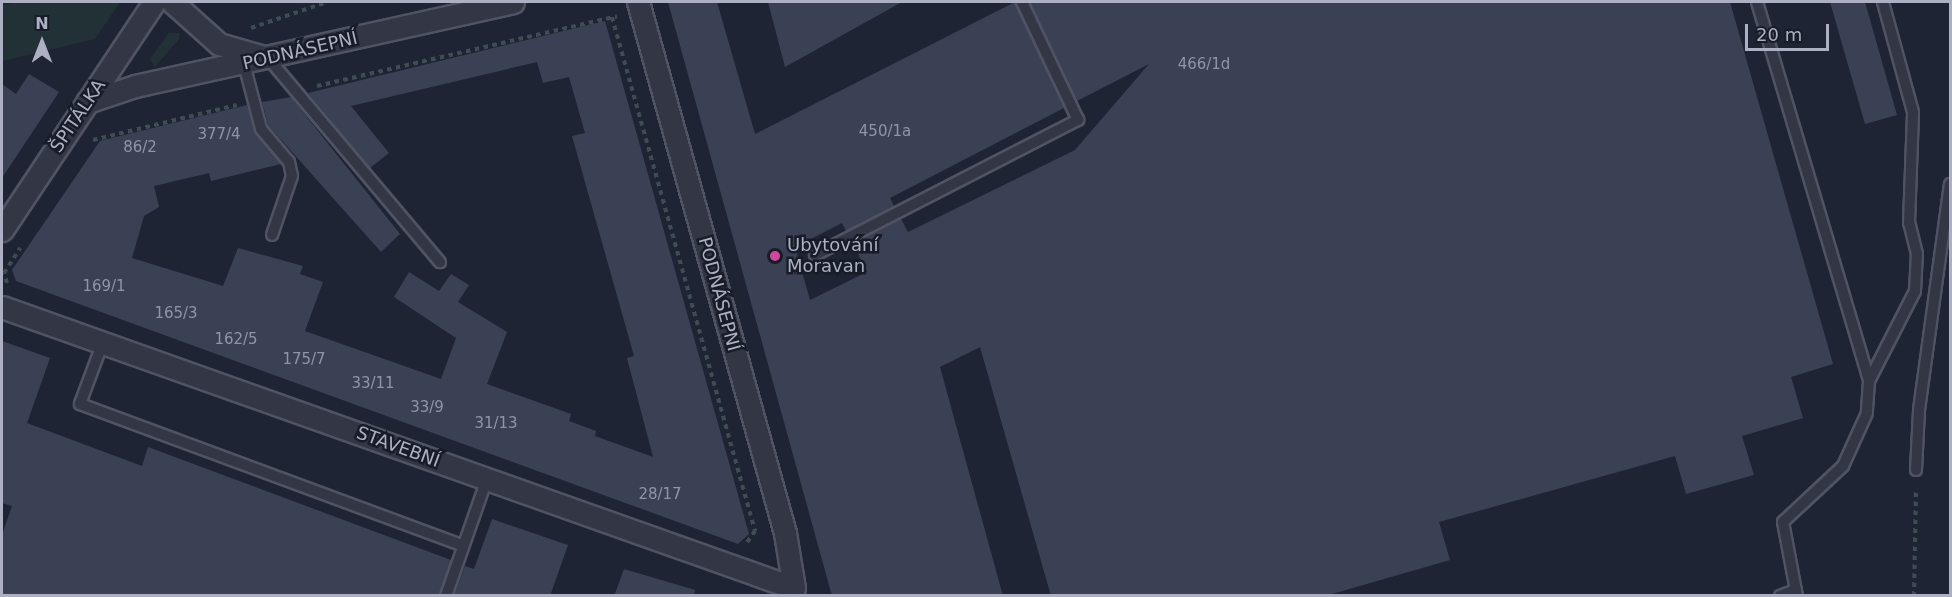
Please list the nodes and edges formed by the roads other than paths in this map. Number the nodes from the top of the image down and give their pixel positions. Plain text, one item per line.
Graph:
1 (154, 2) edge
2 (172, 2) edge
3 (513, 2) edge
4 (638, 2) edge
5 (1022, 2) edge
6 (1757, 2) edge
7 (1883, 2) edge
8 (239, 56) junction
9 (268, 58) junction
10 (87, 102) junction
11 (1950, 184) edge
12 (2, 230) edge
13 (272, 235) dead end
14 (815, 255) dead end
15 (440, 262) dead end
16 (2, 307) edge
17 (103, 342) junction
18 (1869, 381) junction
19 (1916, 470) road end
20 (487, 479) junction
21 (463, 546) junction
22 (795, 592) edge
23 (1797, 593) edge
24 (446, 596) edge
25 (1780, 596) edge

1 - 10 street, ŠPITÁLKA
2 - 8 street
3 - 9 street, PODNÁSEPNÍ
4 - 22 street, PODNÁSEPNÍ
5 - 14 lane
6 - 18 lane
7 - 18 lane
8 - 9 street
8 - 10 street, PODNÁSEPNÍ
8 - 13 lane
9 - 15 lane
10 - 12 street, ŠPITÁLKA
11 - 19 lane
16 - 17 street, STAVEBNÍ
17 - 20 street, STAVEBNÍ
17 - 21 lane
18 - 23 lane
20 - 21 lane
20 - 22 street, STAVEBNÍ
21 - 24 lane
23 - 25 lane

